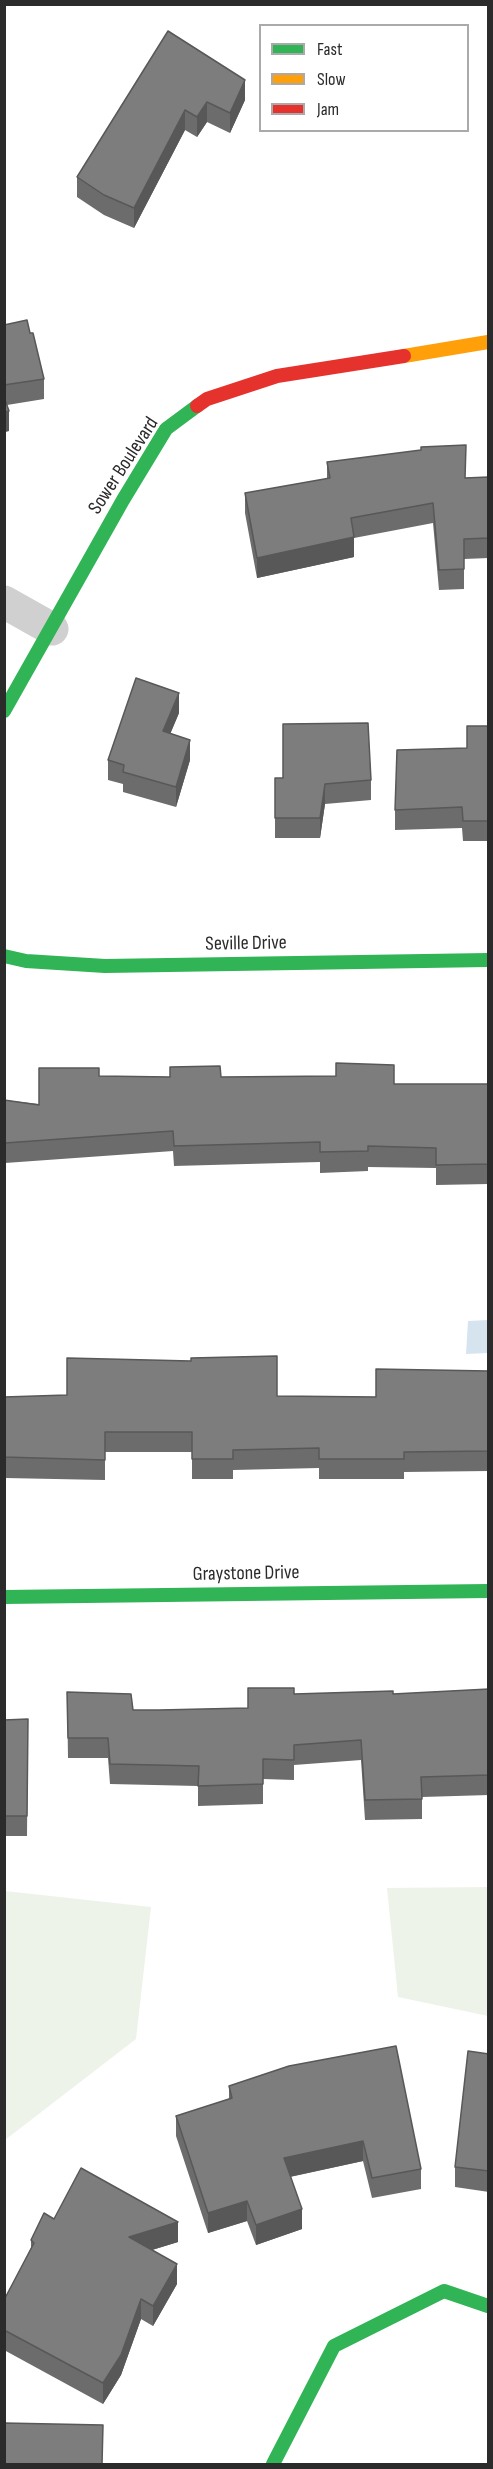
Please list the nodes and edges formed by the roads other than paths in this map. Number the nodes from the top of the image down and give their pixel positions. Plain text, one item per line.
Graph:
1 (489, 342) edge
2 (4, 602) edge
3 (52, 629) junction
4 (4, 711) edge
5 (4, 956) edge
6 (489, 960) edge
7 (489, 1591) edge
8 (4, 1597) edge
9 (489, 2306) edge
10 (273, 2464) edge

1 - 3 street, Sower Boulevard
2 - 3 street
3 - 4 street
5 - 6 street, Seville Drive
7 - 8 street, Graystone Drive
9 - 10 street

